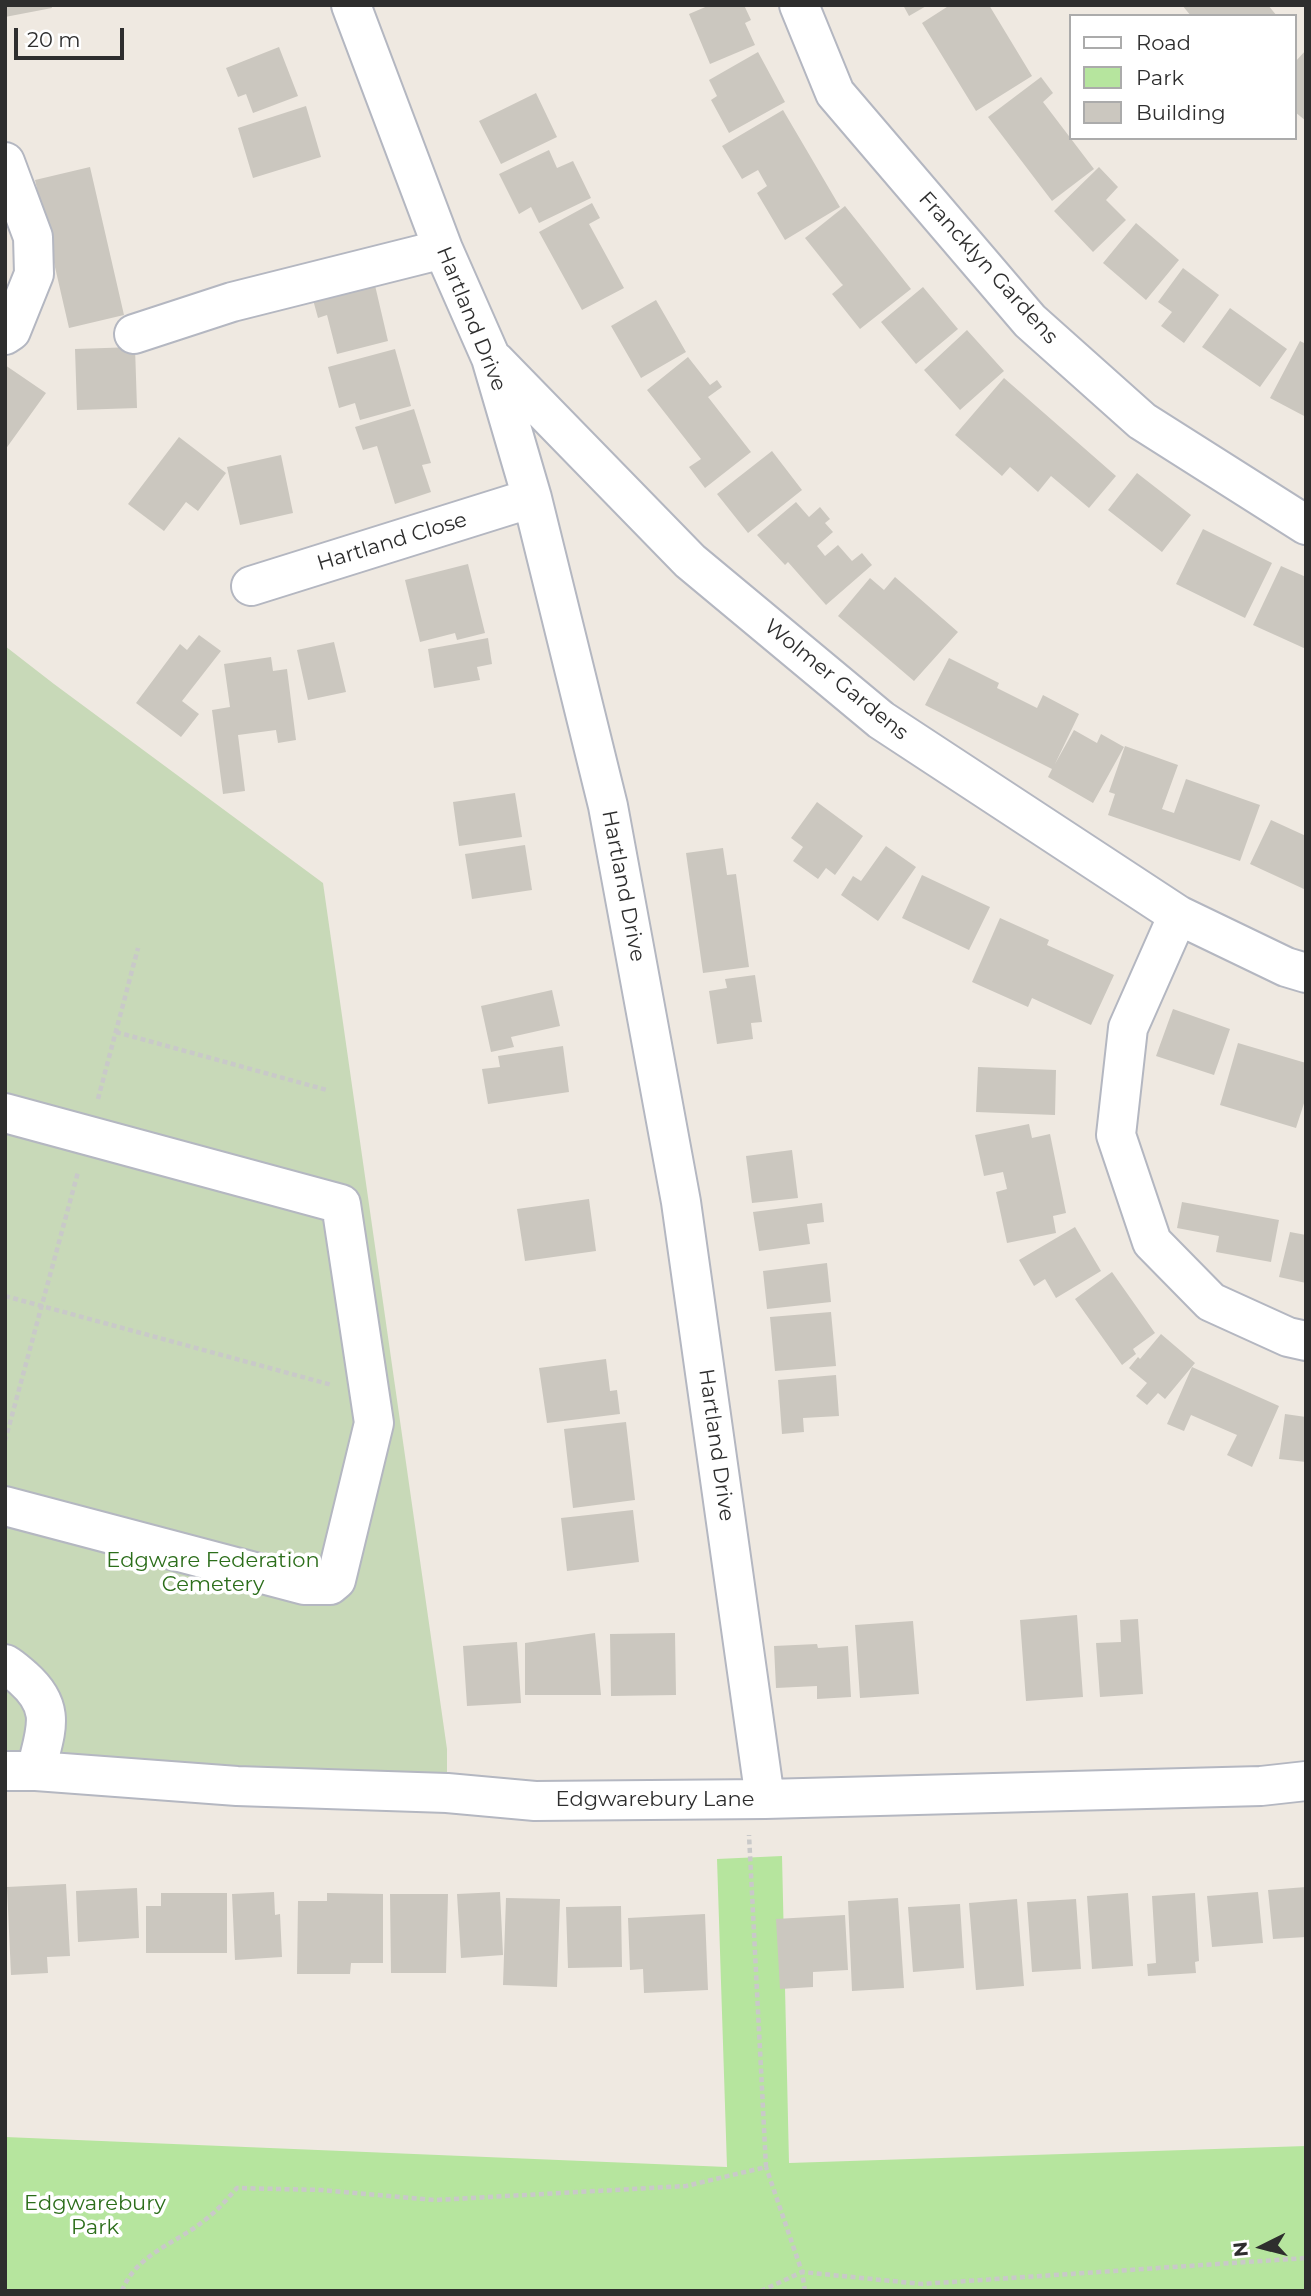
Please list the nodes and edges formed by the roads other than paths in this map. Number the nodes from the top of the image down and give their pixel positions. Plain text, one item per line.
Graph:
1 (351, 5) edge
2 (799, 5) edge
3 (5, 162) edge
4 (443, 249) junction
5 (134, 334) dead end
6 (5, 335) edge
7 (492, 358) junction
8 (532, 499) junction
9 (1306, 525) edge
10 (251, 586) dead end
11 (1178, 915) junction
12 (1306, 972) edge
13 (5, 1113) edge
14 (1306, 1341) edge
15 (5, 1506) edge
16 (5, 1664) edge
17 (21, 1771) edge
18 (1306, 1781) edge
19 (757, 1799) junction

1 - 4 street, Hartland Drive
2 - 9 street, Francklyn Gardens
3 - 6 street
4 - 5 street
4 - 7 street, Hartland Drive
7 - 8 street, Hartland Drive
7 - 11 street, Wolmer Gardens
8 - 10 street, Hartland Close
8 - 19 street, Hartland Drive
11 - 12 street, Wolmer Gardens
11 - 14 street
13 - 15 street
16 - 17 street
17 - 19 street, Edgwarebury Lane
18 - 19 street, Edgwarebury Lane

